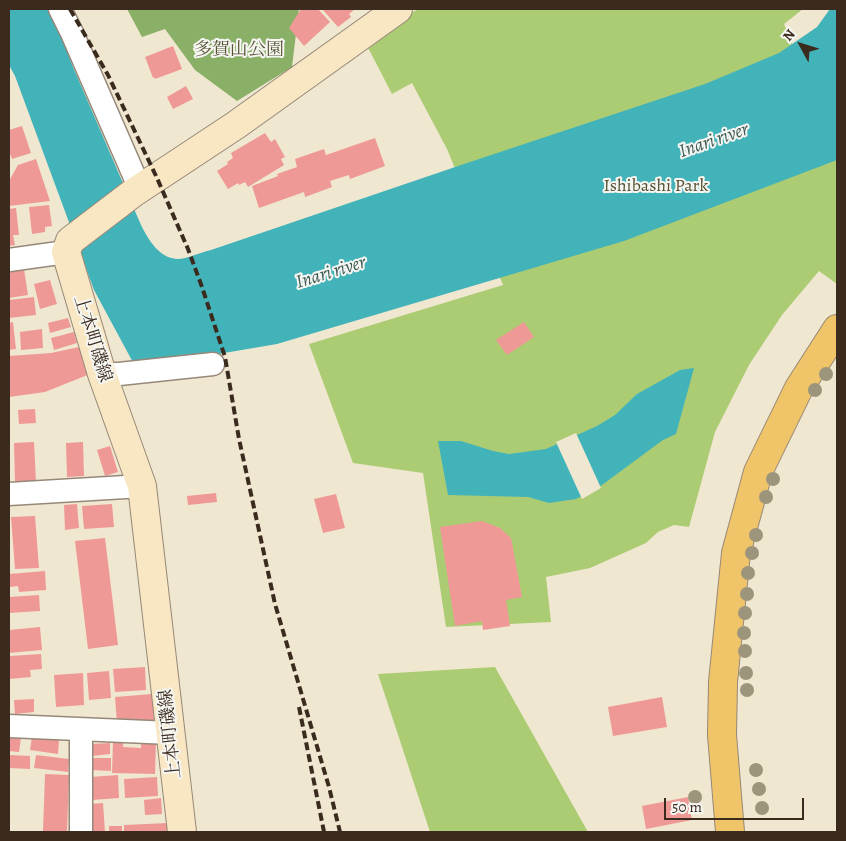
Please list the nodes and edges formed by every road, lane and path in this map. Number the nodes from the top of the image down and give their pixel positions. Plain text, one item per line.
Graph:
1 (60, 9) edge
2 (398, 9) edge
3 (137, 191) junction
4 (68, 246) junction
5 (9, 260) edge
6 (837, 328) edge
7 (212, 364) dead end
8 (102, 374) junction
9 (142, 486) junction
10 (9, 494) edge
11 (9, 726) edge
12 (81, 730) junction
13 (171, 733) junction
14 (80, 832) edge
15 (182, 832) edge
16 (730, 832) edge

1 - 3 street
2 - 3 street
3 - 4 street
4 - 5 street
4 - 8 street, 上本町磯線
6 - 16 highway
7 - 8 street
8 - 9 street, 上本町磯線
9 - 10 street
9 - 13 street, 上本町磯線
11 - 12 street
12 - 13 street
12 - 14 street
13 - 15 street, 上本町磯線

